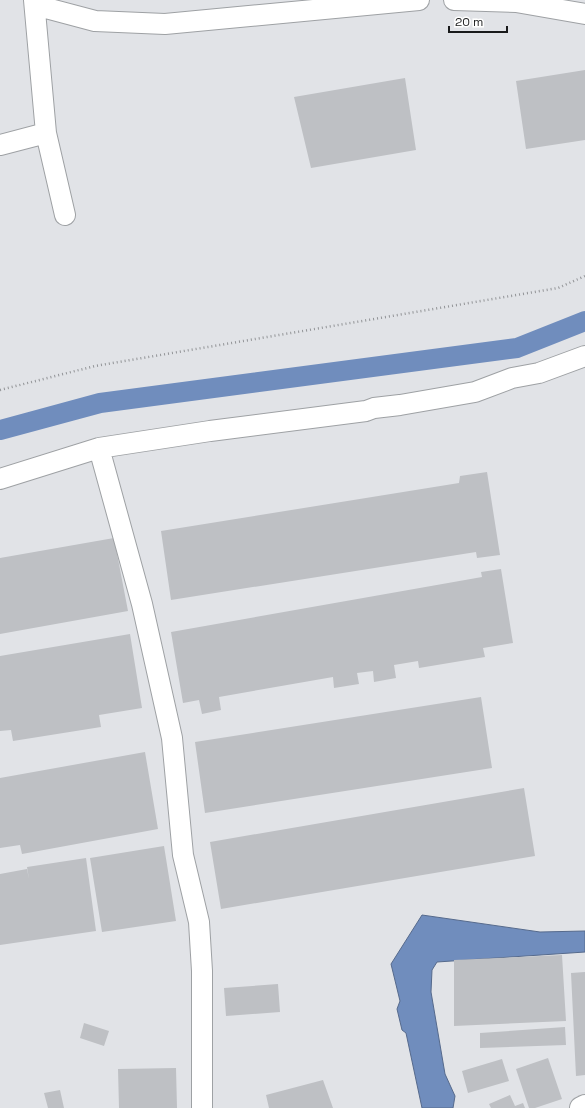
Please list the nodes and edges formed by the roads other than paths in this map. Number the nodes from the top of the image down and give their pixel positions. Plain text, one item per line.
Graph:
1 (419, 0) edge
2 (454, 0) edge
3 (34, 2) edge
4 (585, 14) edge
5 (46, 133) junction
6 (0, 145) edge
7 (65, 214) dead end
8 (585, 356) edge
9 (99, 448) junction
10 (0, 479) edge
11 (585, 1106) edge
12 (202, 1108) edge
13 (581, 1108) edge

1 - 3 street
2 - 4 street
3 - 5 street
5 - 6 street
5 - 7 street
8 - 9 street
9 - 10 street
9 - 12 street
11 - 13 highway

